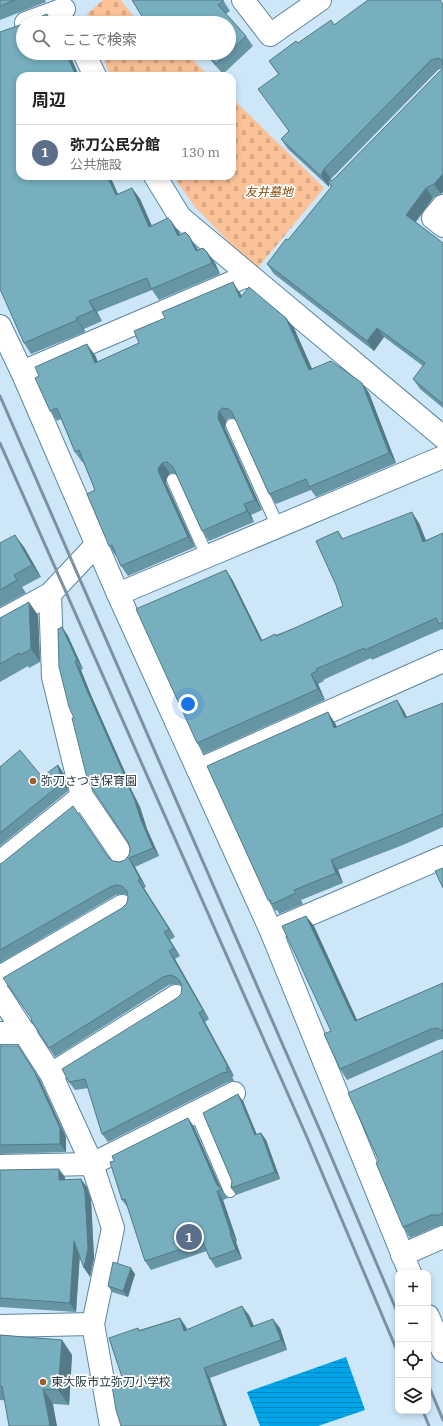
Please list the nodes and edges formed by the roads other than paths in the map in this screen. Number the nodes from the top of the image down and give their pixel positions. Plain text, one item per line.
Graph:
1 (243, 0) edge
2 (320, 0) edge
3 (66, 11) edge
4 (49, 16) edge
5 (87, 60) edge
6 (93, 72) edge
7 (157, 180) edge
8 (443, 206) edge
9 (443, 226) edge
10 (249, 275) junction
11 (0, 326) edge
12 (22, 372) junction
13 (232, 425) edge
14 (443, 437) edge
15 (443, 457) edge
16 (173, 480) edge
17 (278, 527) junction
18 (97, 544) junction
19 (207, 556) junction
20 (50, 594) junction
21 (118, 594) junction
22 (0, 622) edge
23 (443, 661) edge
24 (198, 770) junction
25 (82, 796) junction
26 (443, 857) edge
27 (124, 858) dead end
28 (0, 862) edge
29 (122, 906) edge
30 (272, 930) junction
31 (0, 977) edge
32 (0, 995) edge
33 (176, 996) dead end
34 (0, 1033) edge
35 (26, 1033) junction
36 (51, 1074) junction
37 (360, 1088) edge
38 (234, 1093) dead end
39 (339, 1097) junction
40 (196, 1112) junction
41 (92, 1164) junction
42 (0, 1166) edge
43 (230, 1191) edge
44 (443, 1237) edge
45 (406, 1264) edge
46 (431, 1323) edge
47 (94, 1324) junction
48 (0, 1326) edge
49 (443, 1351) edge
50 (111, 1426) edge

1 - 2 street
3 - 4 street
5 - 6 street
7 - 10 street
8 - 9 street
10 - 12 street
10 - 14 street
11 - 12 street
12 - 18 street
13 - 17 lane
15 - 17 street
16 - 19 lane
17 - 19 street
18 - 20 street
18 - 21 street
19 - 21 street
20 - 22 street
20 - 25 street
21 - 24 street
23 - 24 street
24 - 30 street
25 - 27 street
25 - 28 street
26 - 30 street
29 - 31 street
30 - 39 street
32 - 35 street
33 - 36 street
34 - 35 street
35 - 36 street
36 - 41 street
37 - 39 street
38 - 40 street
39 - 45 street
40 - 41 street
40 - 43 lane
41 - 42 street
41 - 47 street
44 - 45 street
46 - 49 street
47 - 48 street
47 - 50 street

